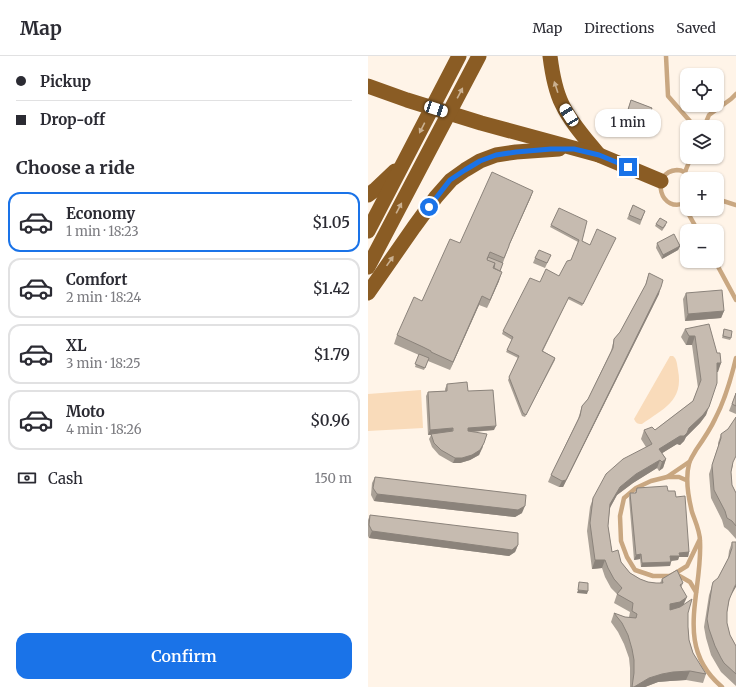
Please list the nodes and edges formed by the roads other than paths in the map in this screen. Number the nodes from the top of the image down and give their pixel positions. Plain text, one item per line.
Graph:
1 (459, 56) edge
2 (479, 56) edge
3 (550, 56) edge
4 (666, 56) edge
5 (368, 86) edge
6 (736, 94) edge
7 (689, 120) edge
8 (707, 120) edge
9 (574, 149) junction
10 (599, 155) junction
11 (404, 162) junction
12 (688, 164) edge
13 (685, 172) joint
14 (661, 181) junction
15 (368, 195) edge
16 (724, 201) edge
17 (680, 204) edge
18 (736, 205) edge
19 (368, 231) edge
20 (368, 267) edge
21 (719, 268) edge
22 (368, 292) edge
23 (736, 300) edge
24 (736, 358) edge
25 (689, 462) junction
26 (667, 477) junction
27 (686, 480) junction
28 (700, 539) junction
29 (674, 574) junction
30 (696, 592) junction
31 (722, 687) edge

1 -> 11 highway
20 -> 2 highway
10 -> 3 highway
4 - 7 lane
5 - 9 highway
6 - 8 lane
9 - 10 highway
22 -> 9 highway
10 - 14 highway
11 - 15 highway
11 - 19 highway
12 - 13 lane
13 - 14 lane
14 - 17 lane
16 - 18 lane
21 - 23 lane
24 - 25 lane
25 - 26 lane
25 - 27 lane
26 - 27 lane
26 - 29 lane
27 - 28 lane
28 - 29 lane
28 - 30 lane
29 - 30 lane
30 - 31 lane

